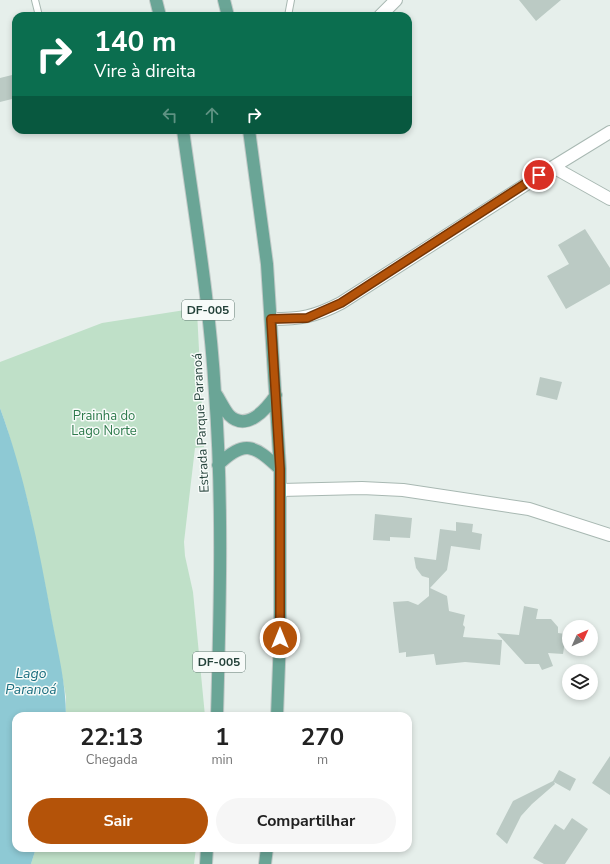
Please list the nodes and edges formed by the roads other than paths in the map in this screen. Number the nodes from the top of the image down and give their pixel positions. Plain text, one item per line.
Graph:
1 (35, 0) edge
2 (156, 0) edge
3 (224, 0) edge
4 (291, 0) edge
5 (396, 0) edge
6 (38, 12) edge
7 (159, 12) edge
8 (227, 12) edge
9 (289, 12) edge
10 (384, 12) edge
11 (610, 132) edge
12 (184, 134) edge
13 (252, 134) edge
14 (553, 167) junction
15 (610, 199) edge
16 (271, 319) junction
17 (216, 394) junction
18 (276, 395) junction
19 (218, 466) junction
20 (280, 469) junction
21 (281, 490) junction
22 (610, 535) edge
23 (217, 712) edge
24 (277, 712) edge
25 (207, 852) edge
26 (266, 852) edge
27 (206, 864) edge
28 (265, 864) edge

1 - 6 lane
2 - 7 main road
3 - 8 main road
4 - 9 lane
5 - 10 street
11 - 14 street
12 - 17 main road, Estrada Parque Paranoá / DF-005
13 - 16 main road
14 - 15 street
14 - 16 street
16 - 18 main road
17 - 18 main road
17 - 19 main road, Estrada Parque Paranoá / DF-005
18 - 20 main road
19 - 20 main road
19 - 23 main road, Estrada Parque Paranoá / DF-005
20 - 21 main road
21 - 22 street
21 - 24 main road
25 - 27 main road
26 - 28 main road

